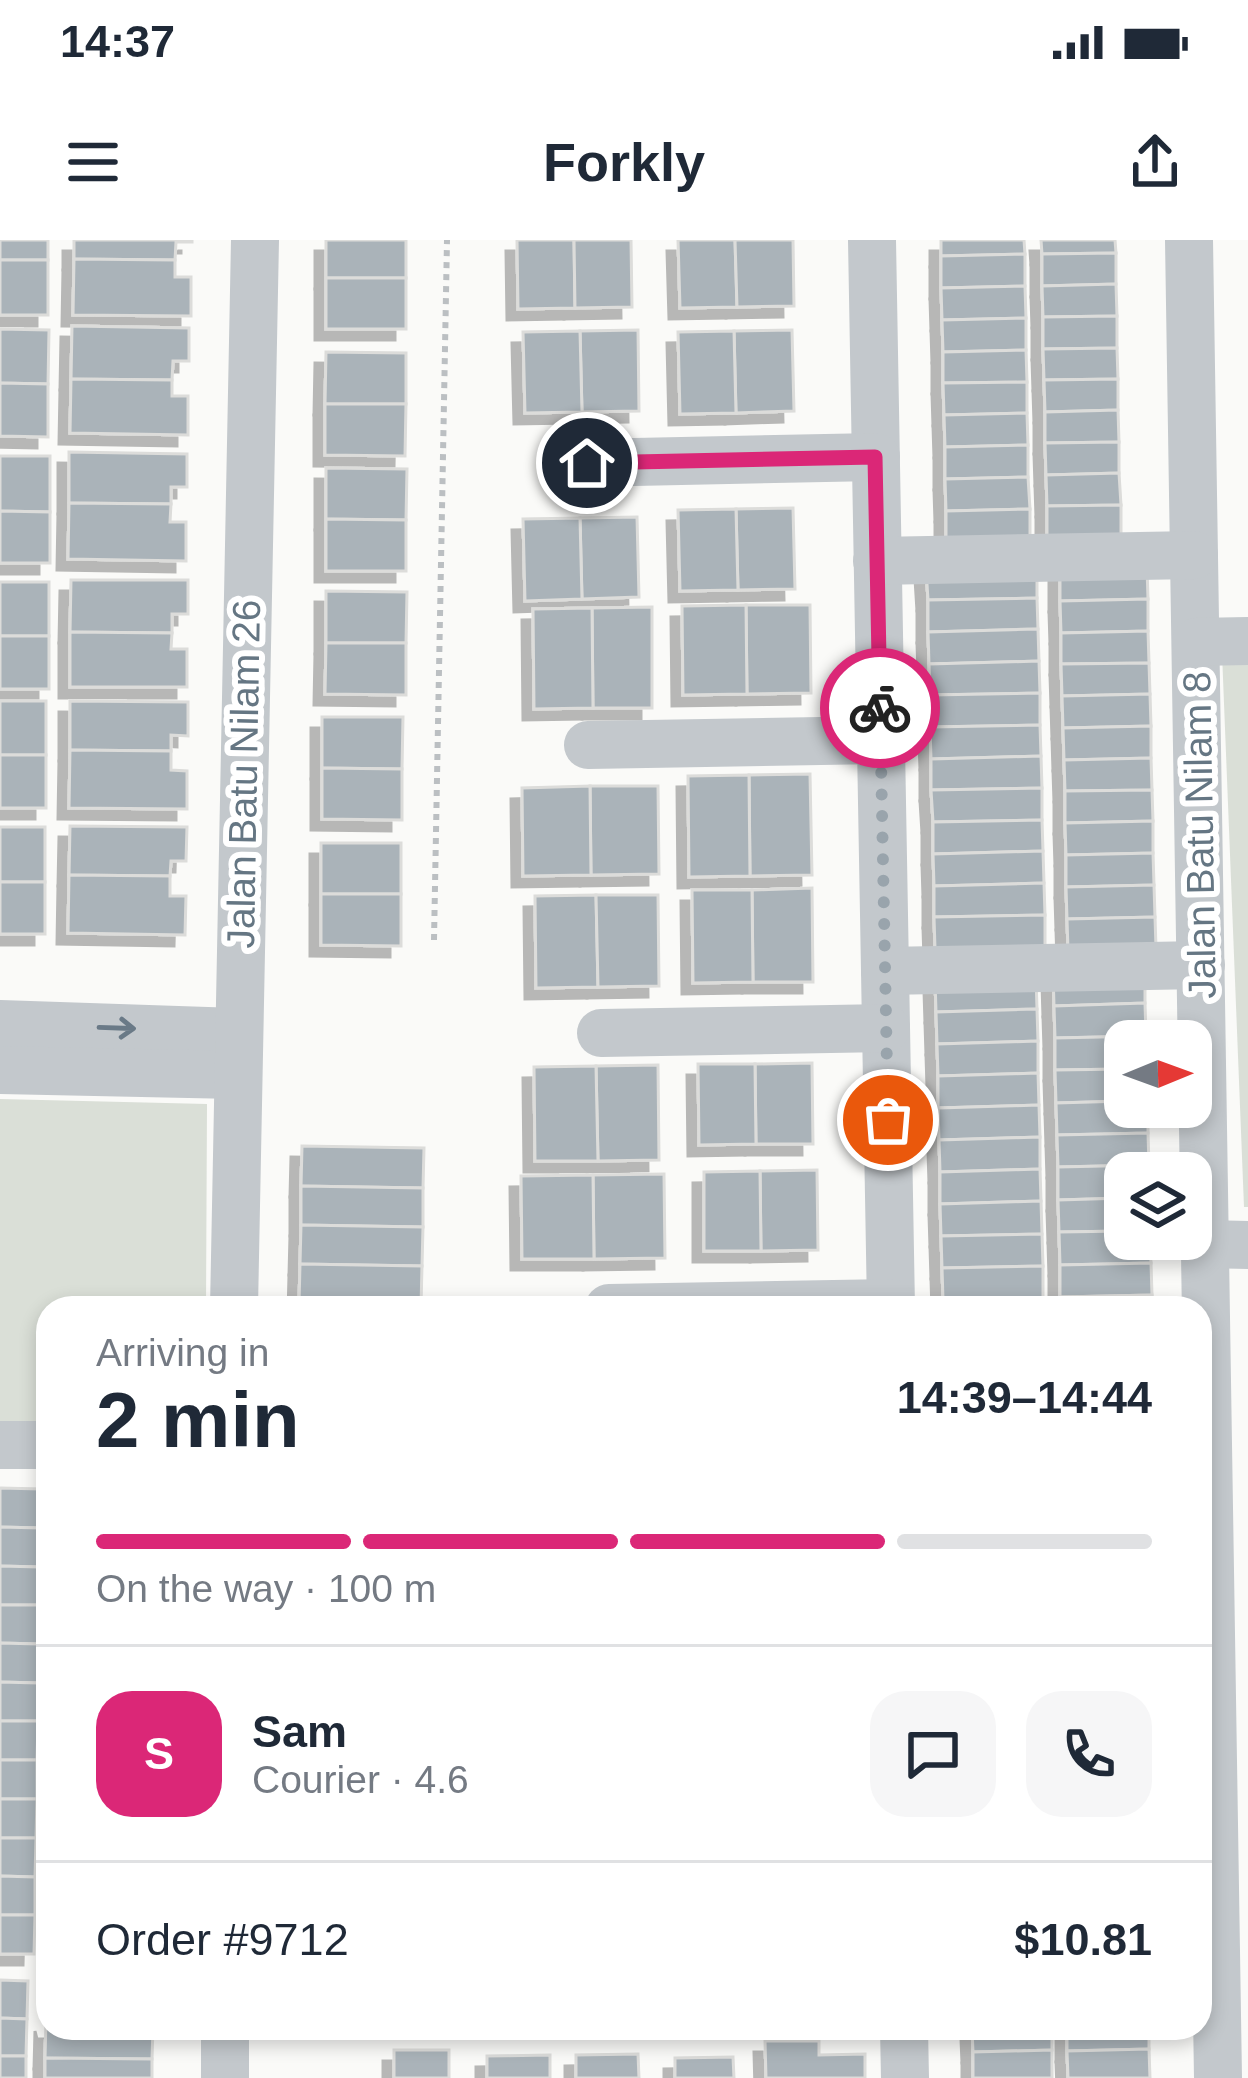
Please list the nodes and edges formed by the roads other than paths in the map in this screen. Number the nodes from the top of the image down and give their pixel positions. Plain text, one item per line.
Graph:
1 (255, 240) edge
2 (872, 240) edge
3 (1189, 240) edge
4 (875, 457) junction
5 (587, 463) dead end
6 (1194, 555) junction
7 (877, 561) junction
8 (1248, 641) edge
9 (1196, 642) junction
10 (880, 740) junction
11 (588, 745) dead end
12 (1201, 965) junction
13 (885, 971) junction
14 (0, 1024) edge
15 (886, 1028) junction
16 (601, 1034) dead end
17 (237, 1053) junction
18 (0, 1070) edge
19 (1227, 1245) edge
20 (234, 1296) edge
21 (891, 1296) edge
22 (1212, 1327) edge
23 (0, 1445) edge
24 (36, 1445) edge
25 (1212, 1561) edge
26 (1221, 1776) edge
27 (225, 2040) edge
28 (904, 2040) edge
29 (225, 2078) edge
30 (905, 2078) edge
31 (1218, 2078) edge

1 - 17 street, Jalan Batu Nilam 26
2 - 4 street
3 - 6 street, Jalan Batu Nilam 8
4 - 5 street
4 - 7 street
6 - 7 street
6 - 9 street, Jalan Batu Nilam 8
7 - 10 street
8 - 9 street
9 - 12 street, Jalan Batu Nilam 8
10 - 11 street
10 - 13 street
12 - 13 street
12 - 19 street, Jalan Batu Nilam 8
13 - 15 street
14 -> 17 street
15 - 16 street
15 - 21 street
17 - 18 street
17 - 20 street, Jalan Batu Nilam 26
19 - 22 street, Jalan Batu Nilam 8
23 - 24 street
25 - 26 street, Jalan Batu Nilam 8
26 - 31 street, Jalan Batu Nilam 8
27 - 29 street
28 - 30 street

